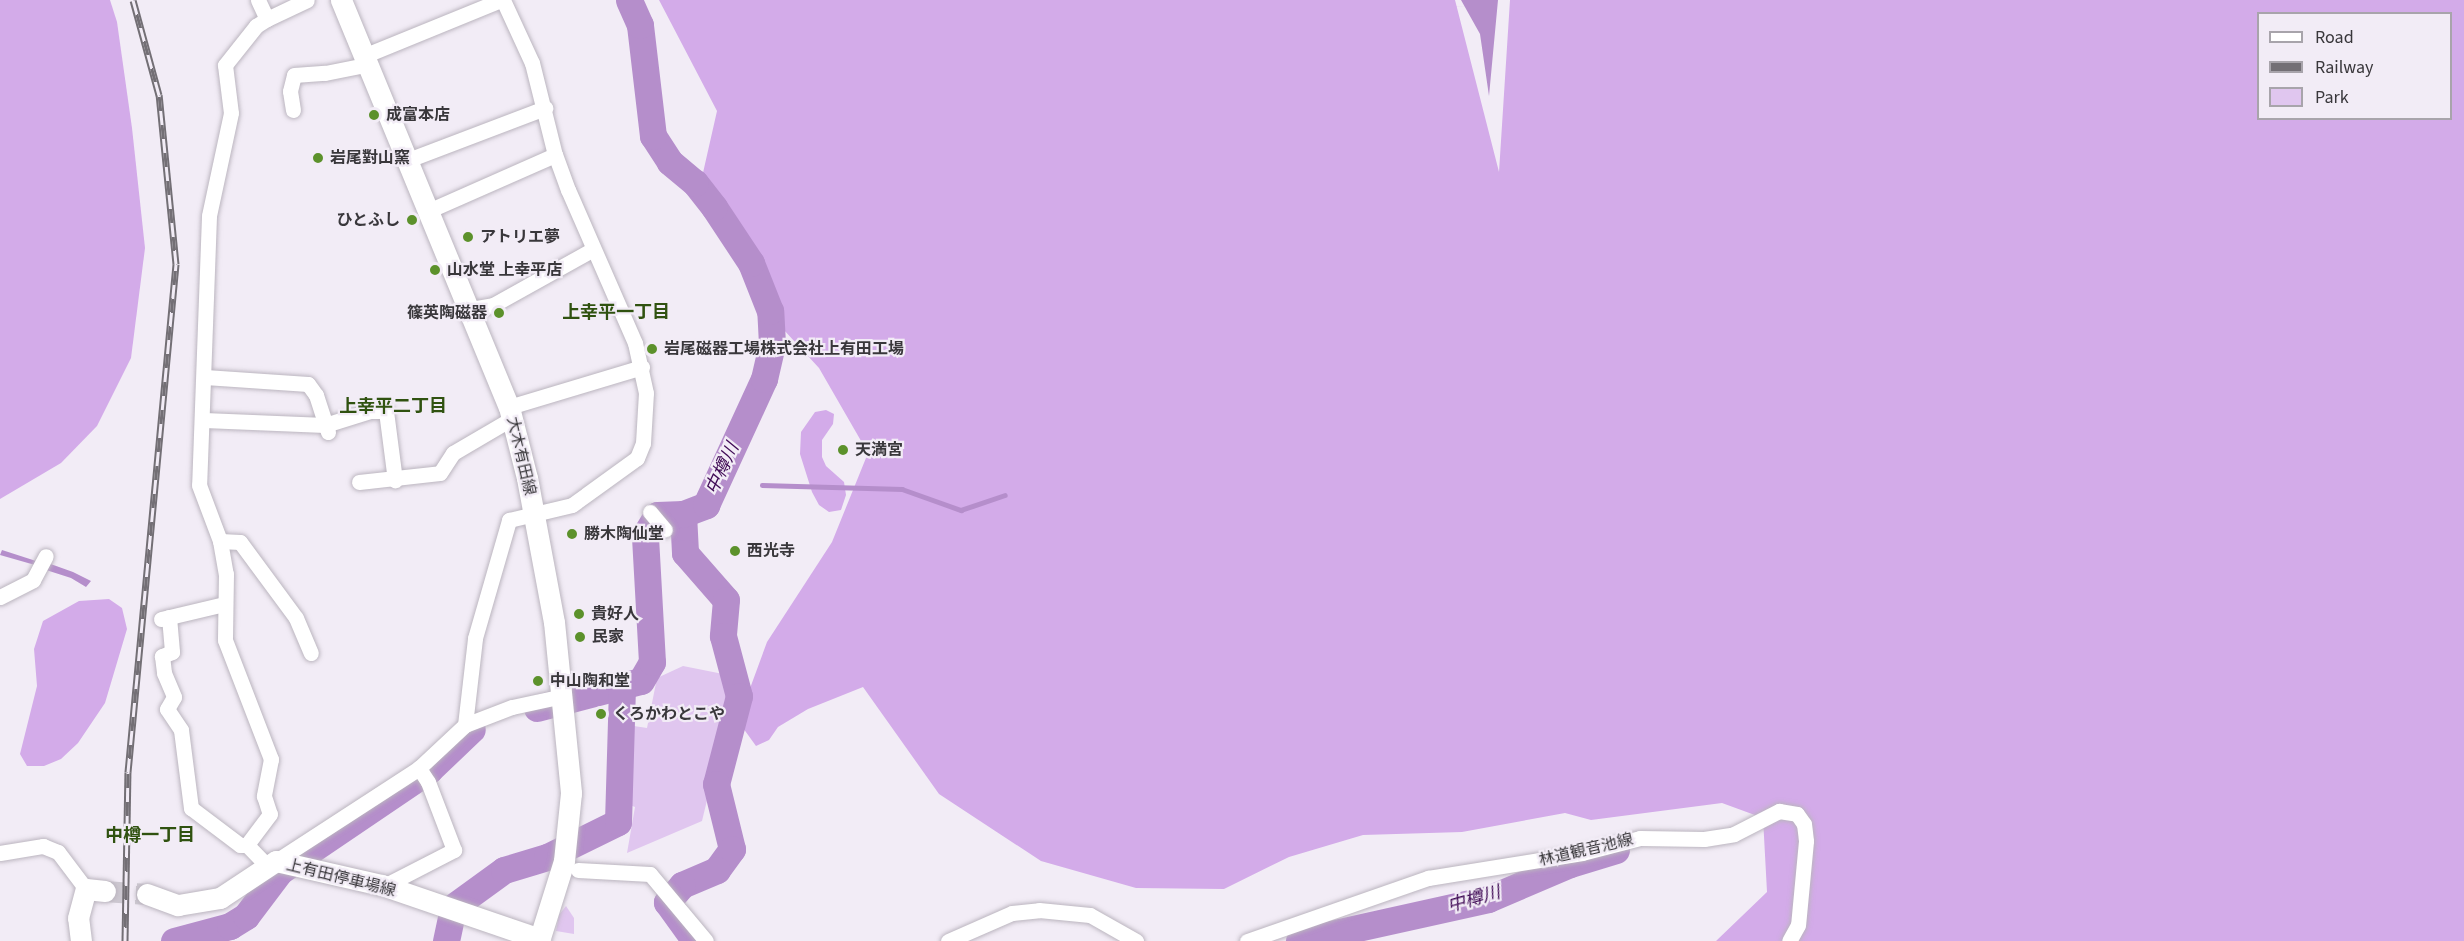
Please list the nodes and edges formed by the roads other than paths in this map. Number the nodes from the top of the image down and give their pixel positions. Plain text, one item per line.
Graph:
1 (258, 0) edge
2 (307, 0) edge
3 (341, 0) edge
4 (502, 0) edge
5 (267, 19) junction
6 (368, 59) junction
7 (545, 108) junction
8 (292, 110) dead end
9 (555, 155) junction
10 (408, 160) junction
11 (428, 211) junction
12 (592, 250) junction
13 (471, 309) junction
14 (642, 367) junction
15 (205, 377) junction
16 (510, 413) junction
17 (204, 420) junction
18 (327, 429) junction
19 (395, 480) junction
20 (359, 482) dead end
21 (650, 512) dead end
22 (533, 515) junction
23 (665, 530) dead end
24 (220, 541) junction
25 (46, 556) dead end
26 (0, 597) edge
27 (224, 604) junction
28 (311, 653) dead end
29 (563, 696) junction
30 (465, 725) junction
31 (422, 773) junction
32 (247, 845) junction
33 (0, 853) edge
34 (272, 864) junction
35 (578, 870) dead end
36 (384, 886) junction
37 (96, 890) joint
38 (147, 894) tunnel mouth
39 (539, 940) edge
40 (81, 941) edge
41 (706, 941) edge
42 (948, 941) edge
43 (1136, 941) edge
44 (1247, 941) edge
45 (1789, 941) edge

1 - 5 street
2 - 5 street
3 - 6 main road, 大木有田線
4 - 6 street
4 - 7 street
5 - 15 street
6 - 8 street
6 - 10 main road, 大木有田線
7 - 9 street
7 - 10 street
9 - 11 street
9 - 12 street
10 - 11 main road, 大木有田線
11 - 13 main road, 大木有田線
12 - 13 street
12 - 14 street
13 - 16 main road, 大木有田線
14 - 16 street
14 - 22 street
15 - 17 street
15 - 18 street
16 - 19 street
16 - 22 main road, 大木有田線
17 - 18 street
17 - 24 street
18 - 19 street
19 - 20 street
21 - 23 street
22 - 29 main road, 大木有田線
22 - 30 street
24 - 27 street
24 - 28 street
25 - 26 street
27 - 32 street
27 - 32 street
29 - 30 street
29 - 39 main road, 大木有田線
30 - 31 street
31 - 34 street
31 - 36 street
32 - 34 street
33 - 37 street
34 - 36 main road, 上有田停車場線
34 - 38 main road, 上有田停車場線
35 - 41 street
36 - 39 main road, 上有田停車場線
37 - 40 main road
42 - 43 street
44 - 45 street, 林道観音池線

